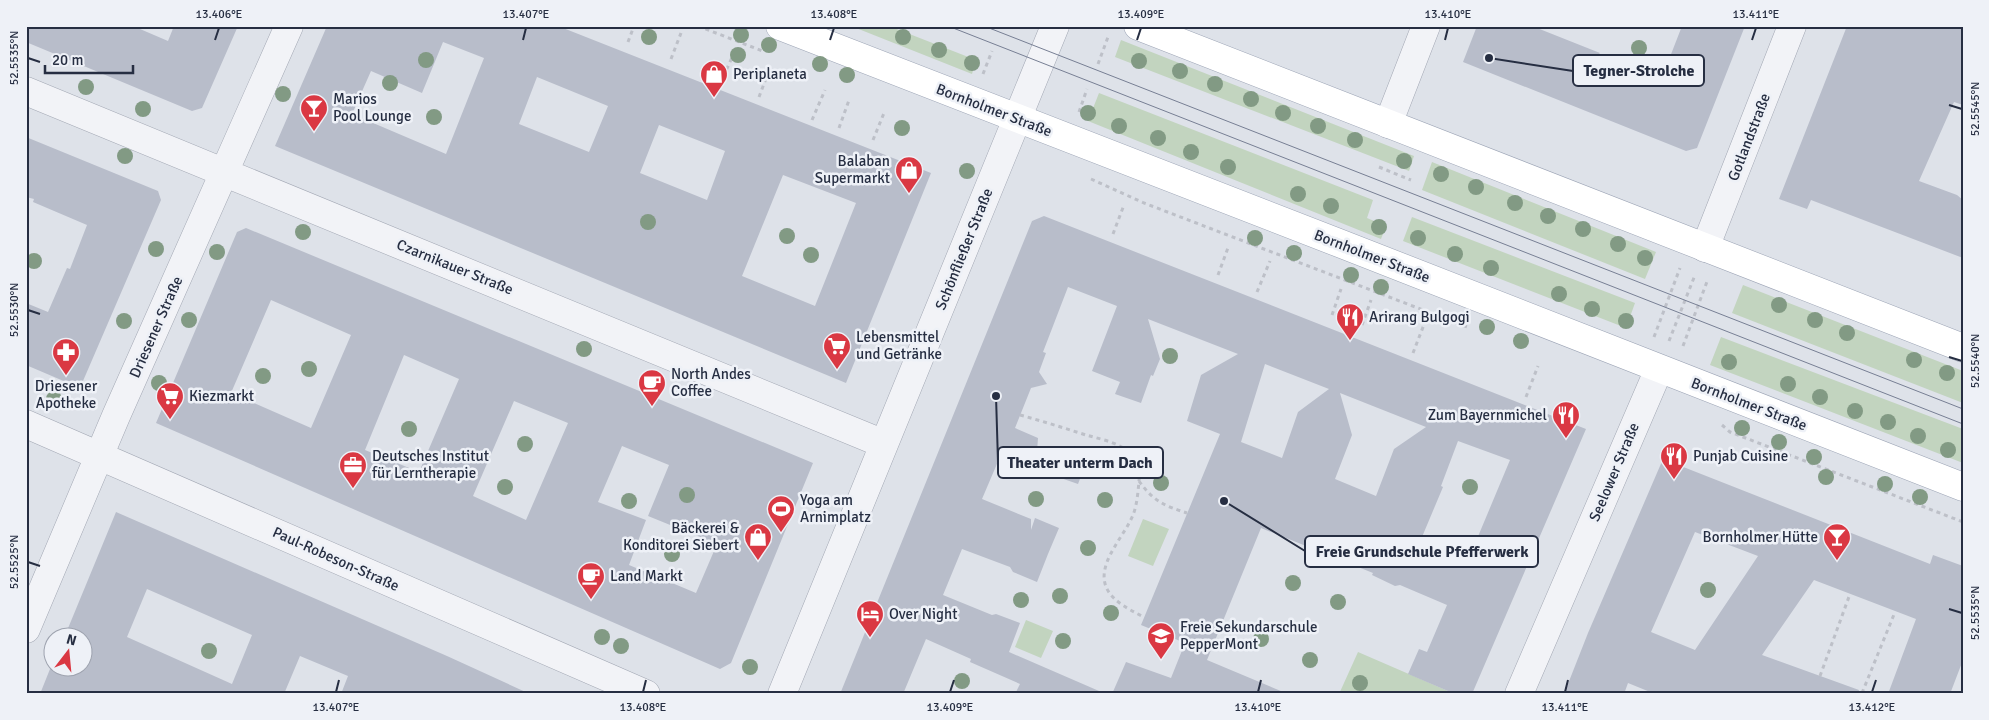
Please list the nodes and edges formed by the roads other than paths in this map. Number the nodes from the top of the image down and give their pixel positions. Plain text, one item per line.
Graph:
1 (290, 26) edge
2 (780, 26) edge
3 (1055, 26) edge
4 (1138, 26) edge
5 (1426, 26) edge
6 (1792, 26) edge
7 (26, 91) edge
8 (1018, 119) junction
9 (1388, 124) junction
10 (225, 172) junction
11 (1704, 248) junction
12 (1963, 348) edge
13 (1659, 368) junction
14 (26, 424) edge
15 (884, 444) junction
16 (99, 456) junction
17 (1963, 487) edge
18 (26, 629) edge
19 (646, 694) edge
20 (782, 694) edge
21 (1519, 694) edge

1 - 10 street, Driesener Straße
2 - 8 main road, Bornholmer Straße
3 - 8 street, Schönfließer Straße
4 - 9 main road
5 - 9 street
6 - 11 street, Gotlandstraße
7 - 10 street, Czarnikauer Straße
8 - 13 main road, Bornholmer Straße
8 - 15 street, Schönfließer Straße
9 - 11 main road
10 - 15 street, Czarnikauer Straße
10 - 16 street, Driesener Straße
11 - 12 main road
13 - 17 main road, Bornholmer Straße
13 - 21 street, Seelower Straße
14 - 16 street, Paul-Robeson-Straße
15 - 20 street, Schönfließer Straße
16 - 18 street, Driesener Straße
16 - 19 street, Paul-Robeson-Straße

